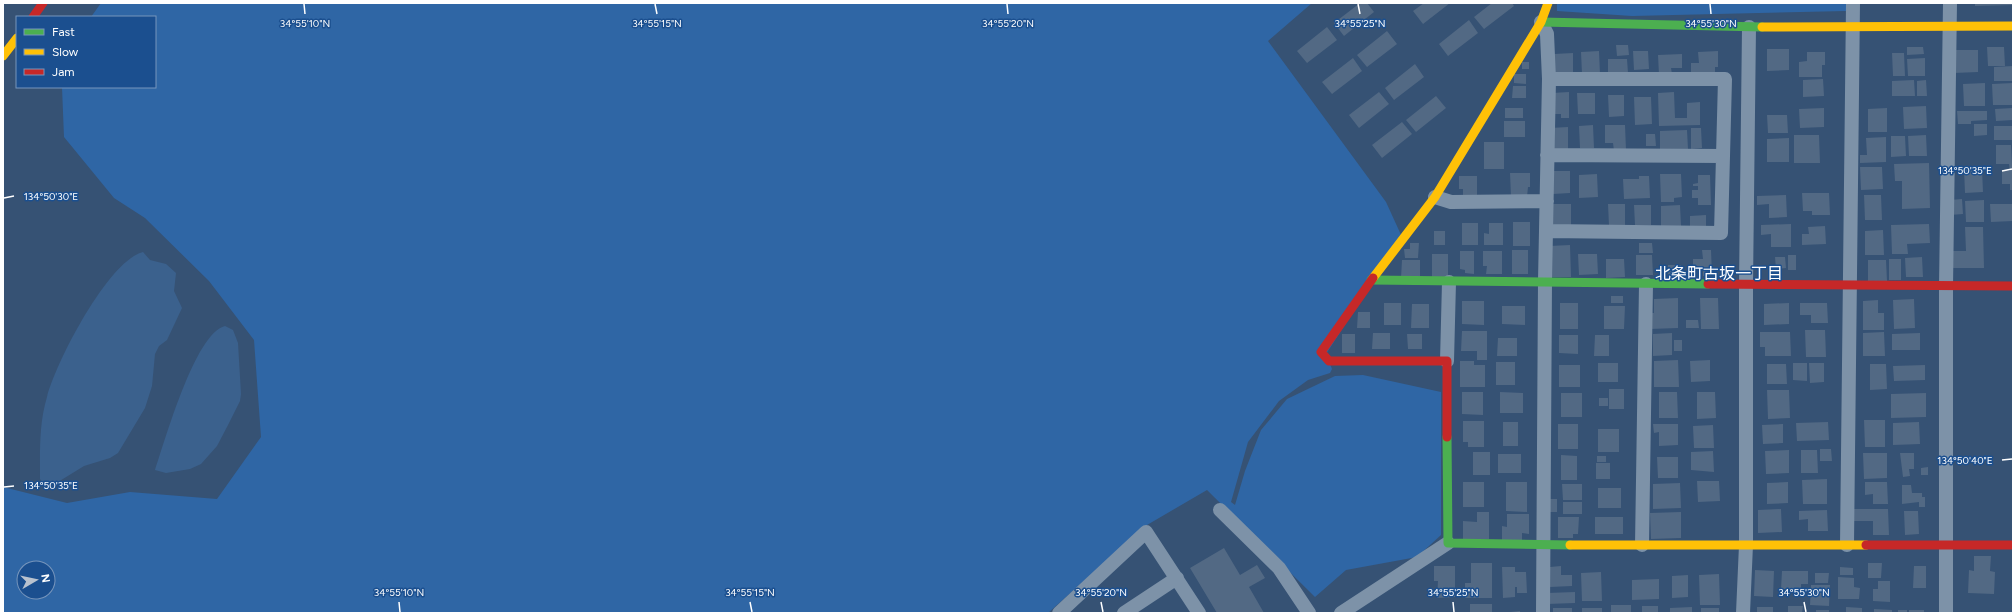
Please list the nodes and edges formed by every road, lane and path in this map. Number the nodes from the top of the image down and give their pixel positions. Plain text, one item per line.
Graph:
1 (43, 3) edge
2 (1548, 3) edge
3 (1853, 3) edge
4 (1950, 3) edge
5 (34, 16) edge
6 (1541, 22) junction
7 (1853, 25) junction
8 (1950, 26) junction
9 (2013, 26) edge
10 (1749, 27) junction
11 (16, 39) edge
12 (3, 56) edge
13 (1549, 79) junction
14 (1547, 155) junction
15 (1723, 156) junction
16 (1435, 196) junction
17 (1547, 201) junction
18 (1547, 231) junction
19 (1371, 280) junction
20 (1545, 281) junction
21 (1449, 282) junction
22 (1646, 284) junction
23 (1746, 285) junction
24 (1850, 286) junction
25 (2013, 286) edge
26 (1946, 287) junction
27 (1447, 361) junction
28 (1220, 510) dead end
29 (1448, 544) junction
30 (1543, 545) junction
31 (1642, 545) junction
32 (1746, 545) junction
33 (1847, 545) junction
34 (1947, 545) junction
35 (2013, 545) edge
36 (1176, 578) junction
37 (1059, 613) edge
38 (1124, 613) edge
39 (1199, 613) edge
40 (1309, 613) edge
41 (1341, 613) edge
42 (1543, 613) edge
43 (1743, 613) edge
44 (1946, 613) edge

1 - 5 street
2 - 6 street
3 - 7 street
4 - 8 street
6 - 10 street
6 - 13 street
6 - 16 street
7 - 8 street
7 - 10 street
7 - 24 street
8 - 9 street
8 - 26 street
10 - 23 street
11 - 12 street
13 - 14 street
13 - 15 street
14 - 15 street
14 - 17 street
15 - 18 street
16 - 17 street
16 - 19 street
17 - 18 street
18 - 20 street
19 - 21 street
19 - 27 street
20 - 21 street
20 - 22 street
20 - 30 street
21 - 27 street
22 - 23 street
22 - 31 street
23 - 24 street
23 - 32 street
24 - 26 street
24 - 33 street
25 - 26 street
26 - 34 street
27 - 29 street
28 - 40 street
29 - 30 street
29 - 41 street
30 - 31 street
30 - 42 street
31 - 32 street
32 - 33 street
32 - 43 street
33 - 34 street
34 - 35 street
34 - 44 street
36 - 37 street
36 - 38 street
36 - 39 street

